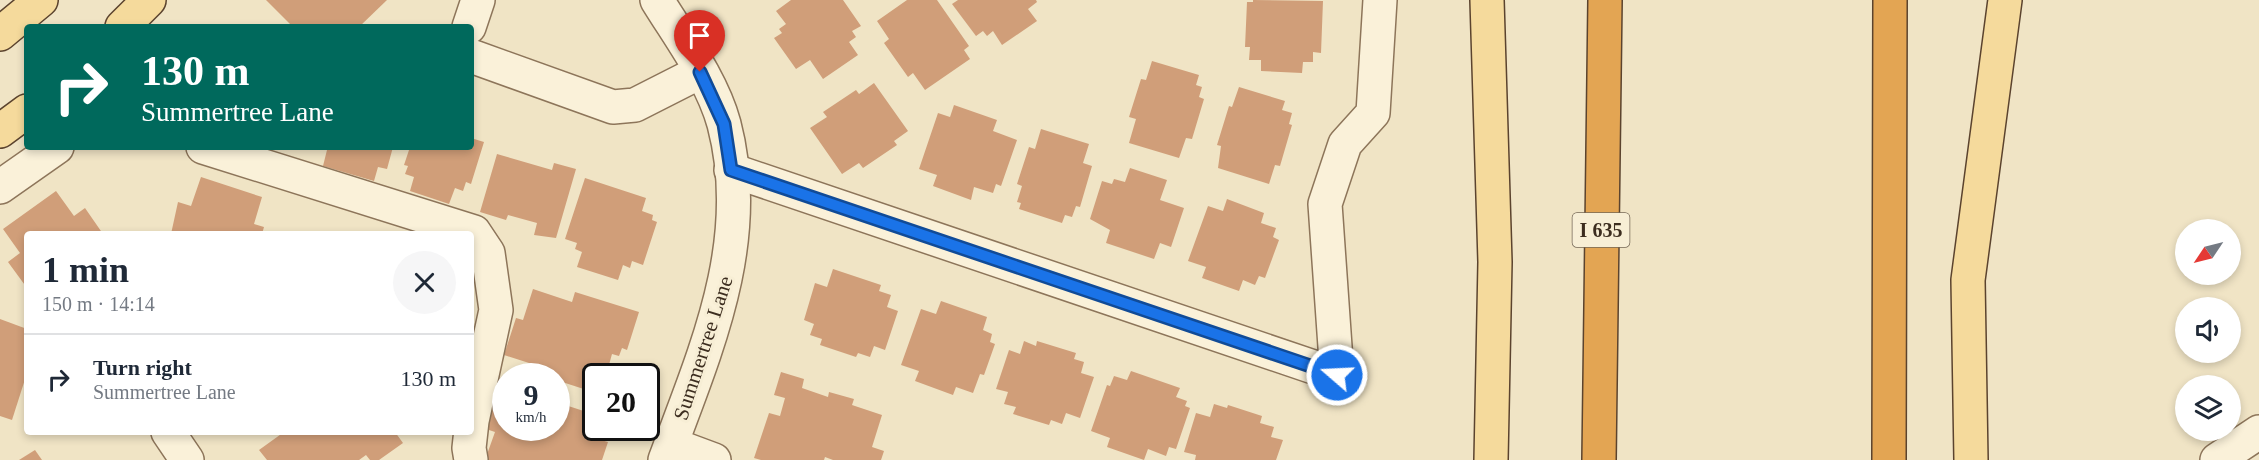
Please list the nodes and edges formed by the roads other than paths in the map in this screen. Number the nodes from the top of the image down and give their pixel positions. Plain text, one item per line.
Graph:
1 (149, 0) edge
2 (478, 0) edge
3 (657, 0) edge
4 (1380, 0) edge
5 (1487, 0) edge
6 (1605, 0) edge
7 (1890, 0) edge
8 (2005, 0) edge
9 (35, 2) edge
10 (125, 24) edge
11 (470, 24) edge
12 (0, 34) edge
13 (474, 57) edge
14 (700, 72) junction
15 (24, 113) edge
16 (0, 131) edge
17 (53, 150) edge
18 (213, 150) edge
19 (731, 170) junction
20 (0, 187) edge
21 (471, 231) edge
22 (474, 232) edge
23 (474, 412) edge
24 (2259, 432) edge
25 (170, 435) edge
26 (470, 435) edge
27 (668, 452) edge
28 (187, 460) edge
29 (471, 460) edge
30 (714, 460) edge
31 (1491, 460) edge
32 (1599, 460) edge
33 (1889, 460) edge
34 (1971, 460) edge
35 (2217, 460) edge

1 - 10 main road
2 - 11 street
3 - 14 street, Summertree Lane
4 - 19 street
5 - 31 main road
6 - 32 highway, I 635
7 - 33 highway
8 - 34 main road
9 - 12 main road
13 - 14 street
14 - 19 street, Summertree Lane
15 - 16 main road
17 - 20 street
18 - 21 street
19 - 27 street, Summertree Lane
22 - 23 street
24 - 35 street
25 - 28 street
26 - 29 street
27 - 30 street

